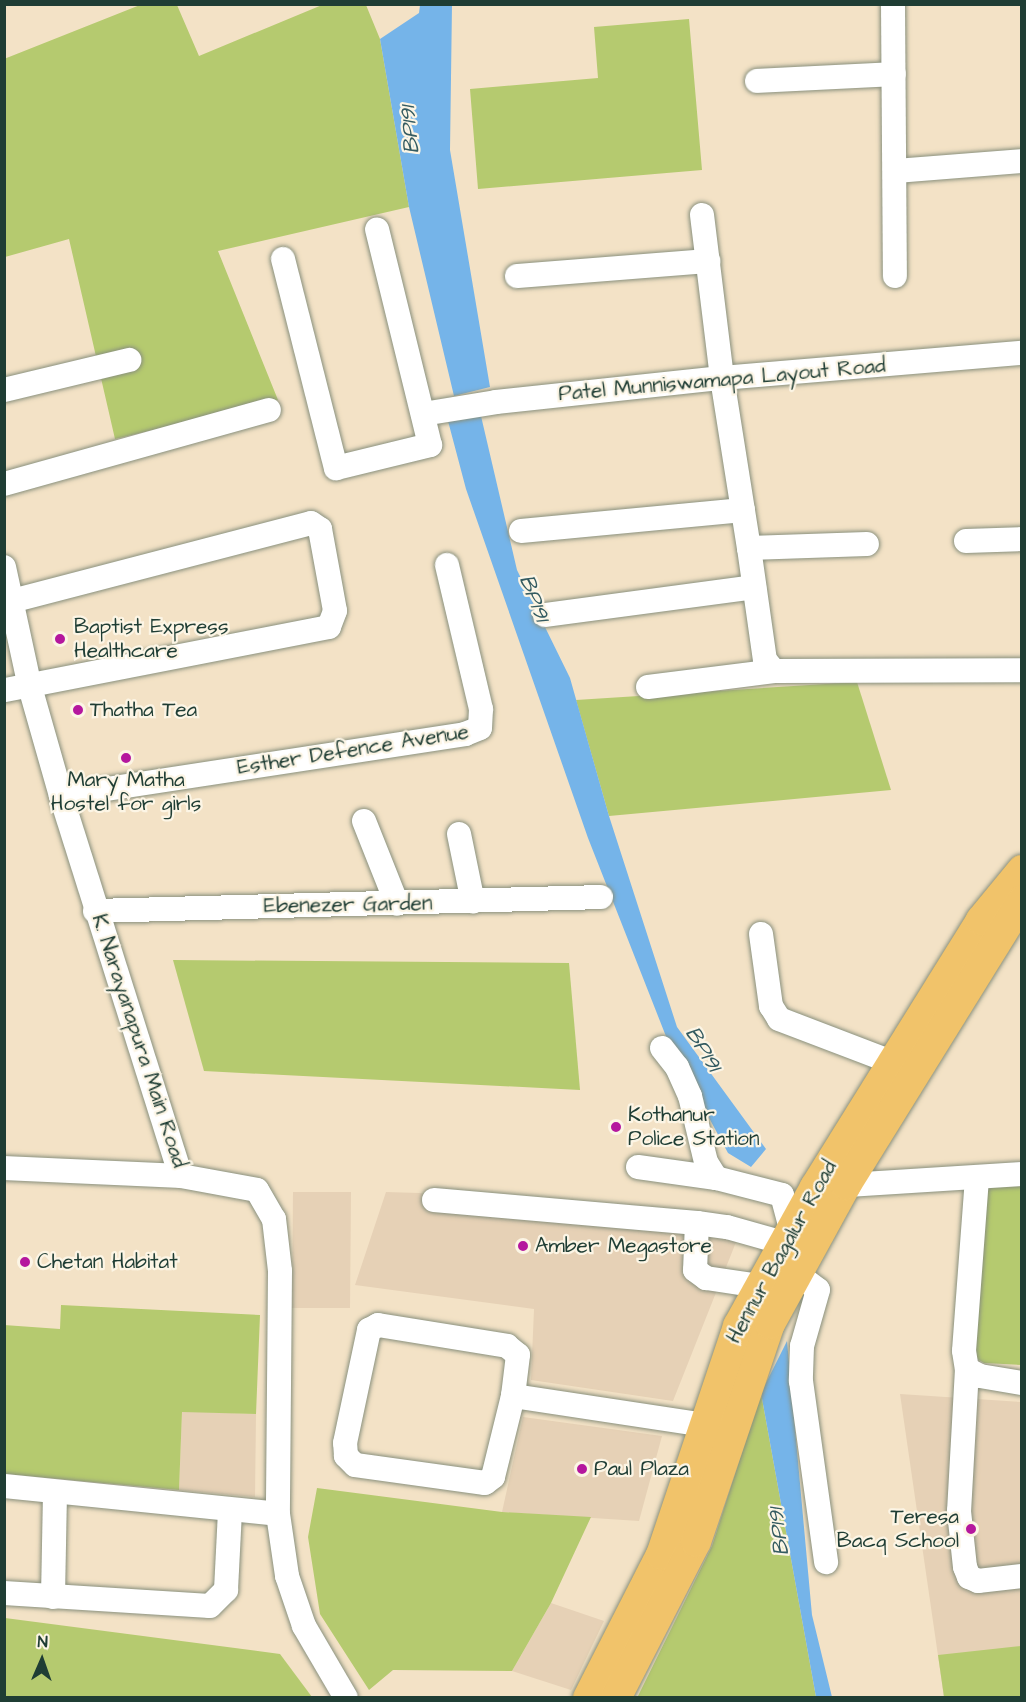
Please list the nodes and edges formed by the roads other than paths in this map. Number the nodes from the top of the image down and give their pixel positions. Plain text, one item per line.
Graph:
1 (893, 4) edge
2 (894, 74) junction
3 (756, 81) dead end
4 (1022, 161) edge
5 (894, 171) junction
6 (702, 215) dead end
7 (376, 229) dead end
8 (283, 259) dead end
9 (708, 261) junction
10 (517, 276) dead end
11 (895, 276) dead end
12 (1022, 353) edge
13 (129, 360) dead end
14 (722, 378) junction
15 (4, 390) edge
16 (269, 410) dead end
17 (434, 412) junction
18 (4, 484) edge
19 (743, 510) junction
20 (521, 531) dead end
21 (1022, 538) edge
22 (966, 540) dead end
23 (867, 544) dead end
24 (749, 548) junction
25 (447, 565) dead end
26 (4, 567) edge
27 (754, 587) junction
28 (8, 602) edge
29 (545, 615) dead end
30 (1022, 670) edge
31 (774, 671) junction
32 (30, 687) junction
33 (648, 687) dead end
34 (4, 690) edge
35 (61, 796) junction
36 (364, 821) dead end
37 (459, 834) dead end
38 (1022, 870) edge
39 (601, 897) dead end
40 (1022, 901) edge
41 (473, 902) junction
42 (397, 904) junction
43 (95, 911) junction
44 (761, 934) dead end
45 (662, 1048) dead end
46 (894, 1063) junction
47 (638, 1167) dead end
48 (5, 1168) edge
49 (1022, 1174) edge
50 (181, 1176) junction
51 (977, 1178) junction
52 (716, 1179) junction
53 (846, 1185) junction
54 (815, 1186) junction
55 (434, 1200) dead end
56 (697, 1223) junction
57 (778, 1275) junction
58 (967, 1369) junction
59 (1022, 1383) edge
60 (513, 1396) junction
61 (704, 1425) junction
62 (4, 1486) edge
63 (55, 1492) junction
64 (230, 1510) junction
65 (278, 1514) junction
66 (826, 1562) dead end
67 (1022, 1576) edge
68 (4, 1593) edge
69 (53, 1597) junction
70 (346, 1698) edge
71 (588, 1698) edge
72 (616, 1698) edge

1 - 2 street
2 - 3 street
2 - 5 street
4 - 5 street
5 - 11 street
6 - 9 street
7 - 17 street
8 - 17 street
9 - 10 street
9 - 14 street
12 - 14 street, Patel Munniswamapa Layout Road
13 - 15 street
14 - 17 street, Patel Munniswamapa Layout Road
14 - 19 street
16 - 18 street
19 - 20 street
19 - 24 street
21 - 22 street
23 - 24 street
24 - 27 street
25 - 35 street, Esther Defence Avenue
26 - 28 street, K. Narayanapura Main Road
27 - 29 street
27 - 31 street
28 - 32 street, K. Narayanapura Main Road
28 - 32 street
30 - 31 street
31 - 33 street
32 - 34 street
32 - 35 street, K. Narayanapura Main Road
35 - 43 street, K. Narayanapura Main Road
36 - 42 street
37 - 41 street
38 - 46 main road, Hennur Bagalur Road
39 - 41 street, Ebenezer Garden
40 - 53 main road, Hennur Bagalur Road
41 - 42 street, Ebenezer Garden
42 - 43 street, Ebenezer Garden
43 - 50 street, K. Narayanapura Main Road
44 - 46 street
45 - 52 street
46 - 54 main road, Hennur Bagalur Road
47 - 52 street
48 - 50 street
49 - 51 street
50 - 65 street, K. Narayanapura Main Road
51 - 53 street
51 - 58 street
52 - 57 street
53 - 54 street
53 - 57 main road, Hennur Bagalur Road
54 - 57 main road, Hennur Bagalur Road
55 - 56 street
56 - 57 street
56 - 57 street
57 - 61 main road, Hennur Bagalur Road
57 - 66 street
57 - 72 main road, Hennur Bagalur Road
58 - 59 street
58 - 67 street
60 - 60 street
60 - 61 street
61 - 71 main road, Hennur Bagalur Road
62 - 63 street
63 - 64 street
63 - 69 street
64 - 65 street
64 - 69 street
65 - 70 street, K. Narayanapura Main Road
68 - 69 street

